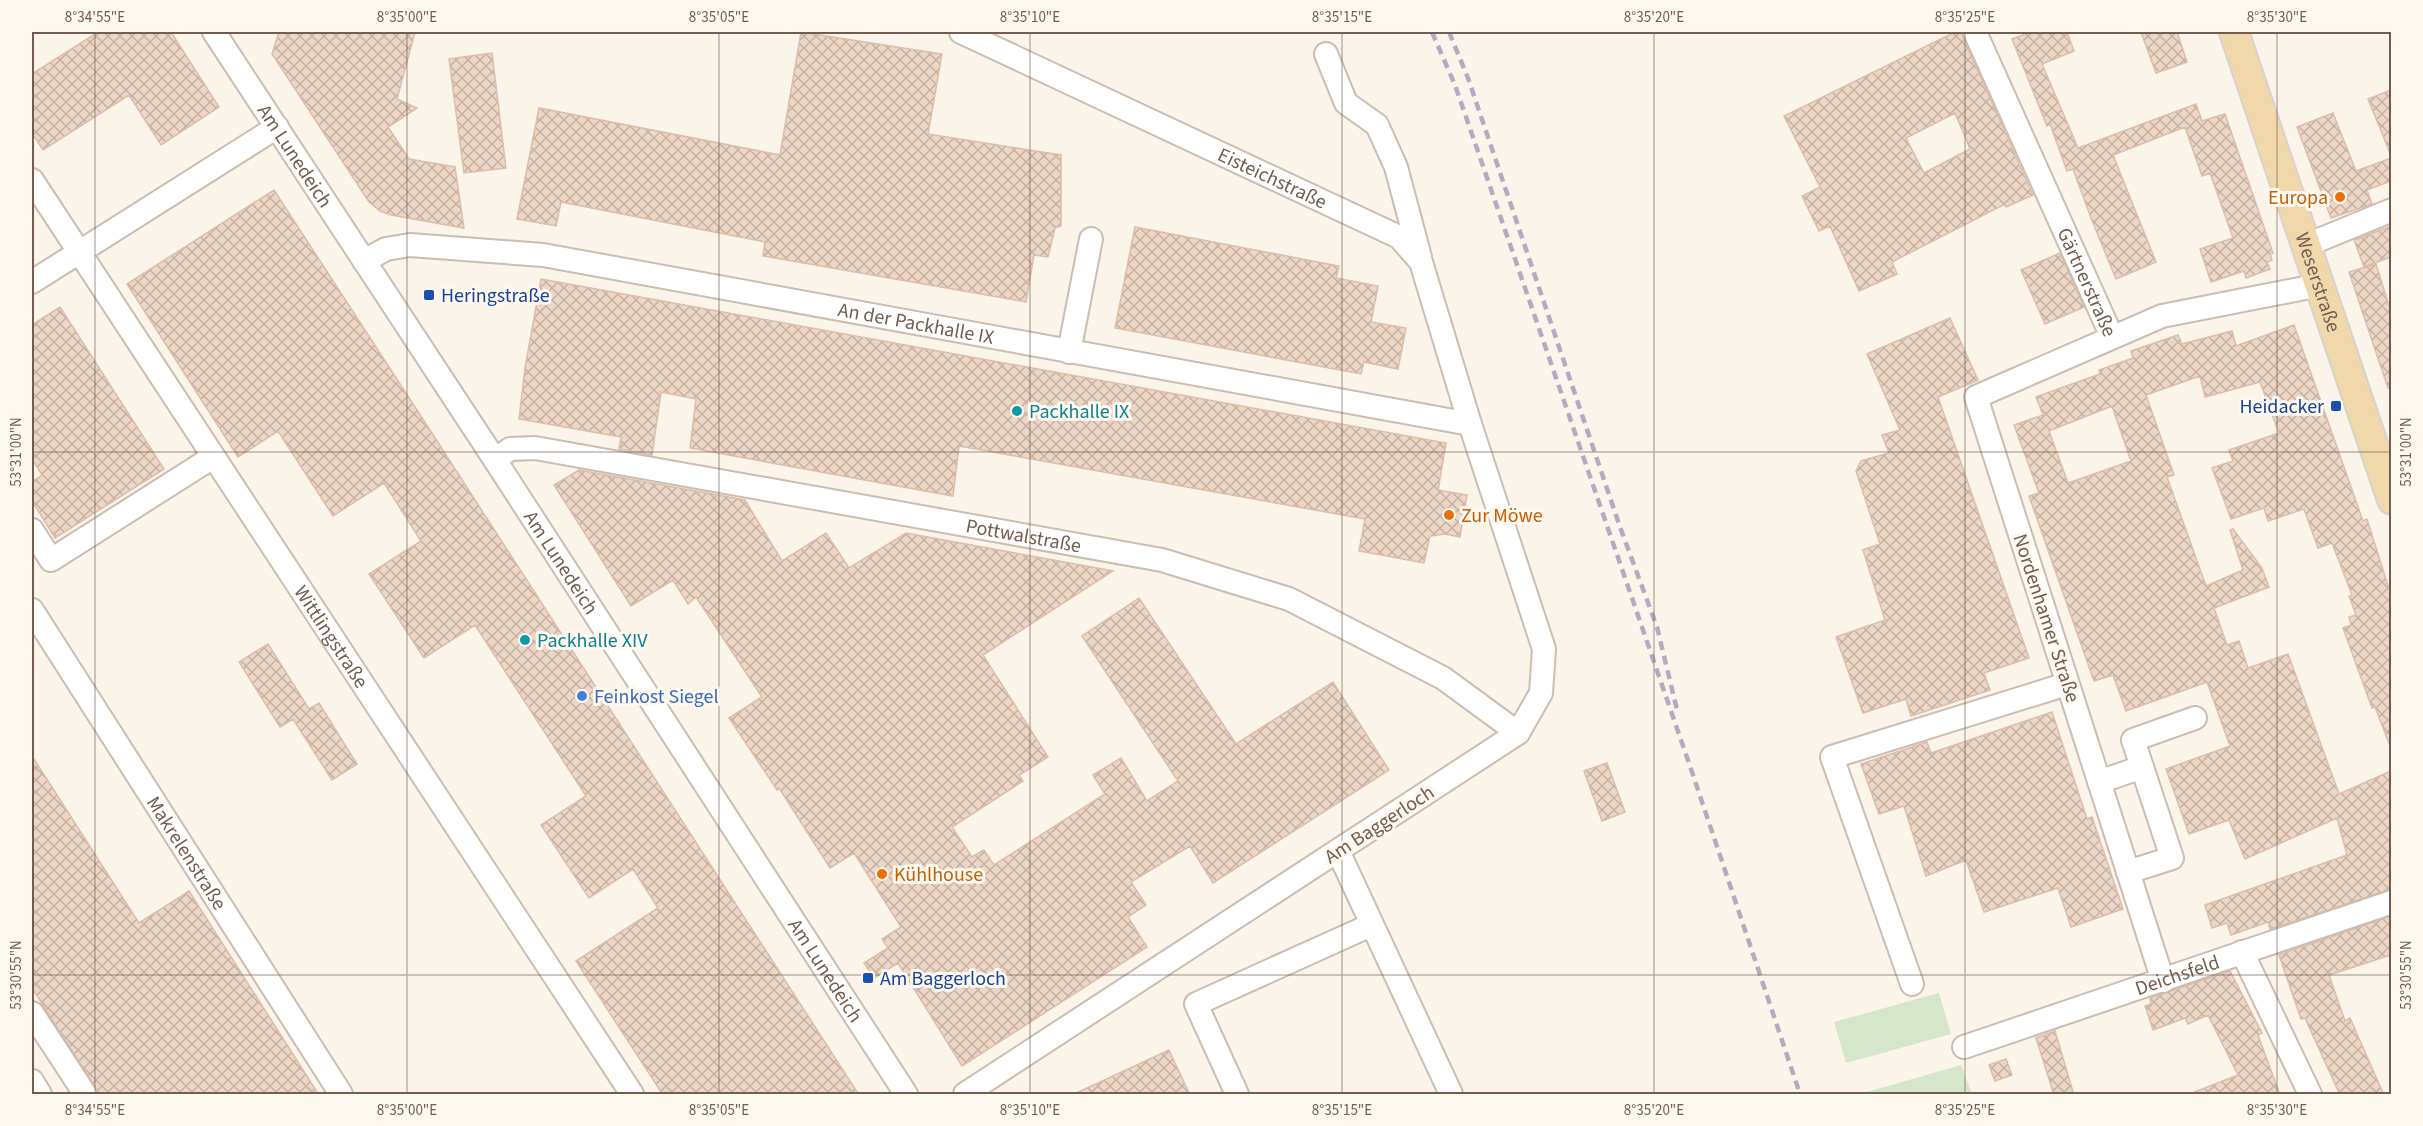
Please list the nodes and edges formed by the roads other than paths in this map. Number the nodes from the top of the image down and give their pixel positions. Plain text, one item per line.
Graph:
1 (214, 32) edge
2 (961, 32) edge
3 (1975, 32) edge
4 (2234, 32) edge
5 (1326, 54) dead end
6 (277, 128) junction
7 (32, 180) edge
8 (2391, 210) edge
9 (1090, 239) dead end
10 (2307, 245) junction
11 (78, 252) junction
12 (364, 261) junction
13 (1421, 262) junction
14 (32, 282) edge
15 (2320, 285) junction
16 (2112, 337) junction
17 (1070, 352) junction
18 (1470, 424) junction
19 (213, 457) junction
20 (495, 460) junction
21 (2391, 500) edge
22 (32, 530) edge
23 (32, 610) edge
24 (2067, 684) junction
25 (2195, 718) dead end
26 (1518, 733) junction
27 (2142, 767) junction
28 (2099, 782) junction
29 (1338, 851) junction
30 (2128, 872) junction
31 (2391, 902) edge
32 (1371, 925) junction
33 (2242, 952) junction
34 (2163, 981) junction
35 (1912, 984) dead end
36 (32, 1013) edge
37 (1964, 1047) dead end
38 (32, 1082) edge
39 (40, 1095) edge
40 (85, 1095) edge
41 (341, 1095) edge
42 (632, 1095) edge
43 (906, 1095) edge
44 (965, 1095) edge
45 (1237, 1095) edge
46 (1451, 1095) edge
47 (2310, 1095) edge

1 - 6 street, Am Lunedeich
2 - 13 street, Eisteichstraße
3 - 16 street, Gärtnerstraße
4 - 10 main road, Weserstraße
5 - 13 street
6 - 11 street
6 - 12 street, Am Lunedeich
7 - 11 street, Wittlingstraße
8 - 10 street
9 - 17 street
10 - 15 main road, Weserstraße
11 - 14 street
11 - 19 street, Wittlingstraße
12 - 17 street, An der Packhalle IX
12 - 20 street, Am Lunedeich
13 - 18 street, Eisteichstraße
15 - 16 street, Gärtnerstraße
15 - 21 main road, Weserstraße
16 - 24 street, Nordenhamer Straße
17 - 18 street, An der Packhalle IX
18 - 26 street, Am Baggerloch
19 - 22 street
19 - 42 street, Wittlingstraße
20 - 26 street, Pottwalstraße
20 - 43 street, Am Lunedeich
23 - 41 street, Makrelenstraße
24 - 28 street, Nordenhamer Straße
24 - 35 street
25 - 27 street
26 - 29 street, Am Baggerloch
27 - 28 street
27 - 30 street
28 - 30 street, Nordenhamer Straße
29 - 32 street
29 - 44 street, Am Baggerloch
30 - 34 street, Nordenhamer Straße
31 - 33 street, Deichsfeld
32 - 45 street
32 - 46 street
33 - 34 street, Deichsfeld
33 - 47 street
34 - 37 street, Deichsfeld
36 - 40 street
38 - 39 street

